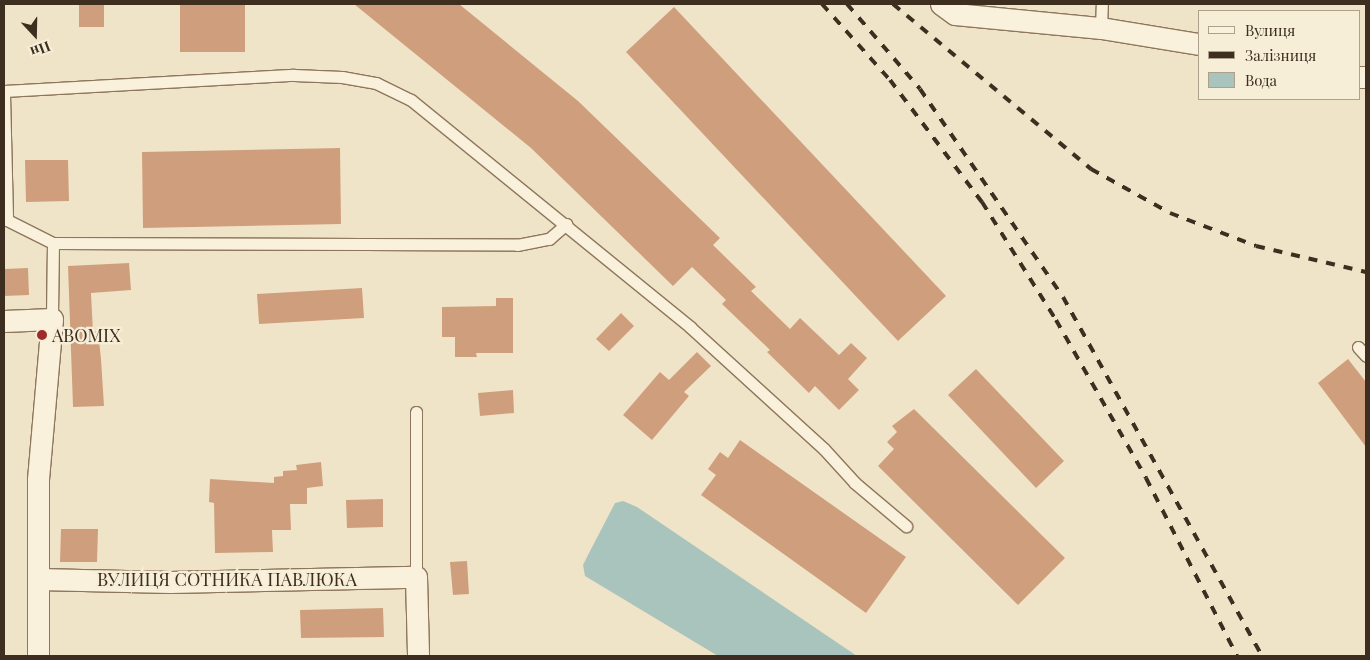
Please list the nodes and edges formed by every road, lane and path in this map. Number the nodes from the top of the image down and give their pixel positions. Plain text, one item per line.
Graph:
1 (941, 4) edge
2 (1102, 4) edge
3 (1101, 28) junction
4 (1198, 44) edge
5 (4, 92) edge
6 (566, 224) junction
7 (53, 243) junction
8 (52, 318) junction
9 (4, 321) edge
10 (416, 412) dead end
11 (906, 526) dead end
12 (416, 577) junction
13 (38, 579) junction
14 (38, 656) edge
15 (418, 656) edge

1 - 3 street
2 - 3 lane
3 - 4 street
5 - 6 lane
5 - 7 lane
6 - 7 lane
6 - 11 lane
7 - 8 lane
8 - 9 street
8 - 13 street
10 - 12 lane
12 - 13 street, ВУЛИЦЯ СОТНИКА ПАВЛЮКА
12 - 15 street
13 - 14 street

